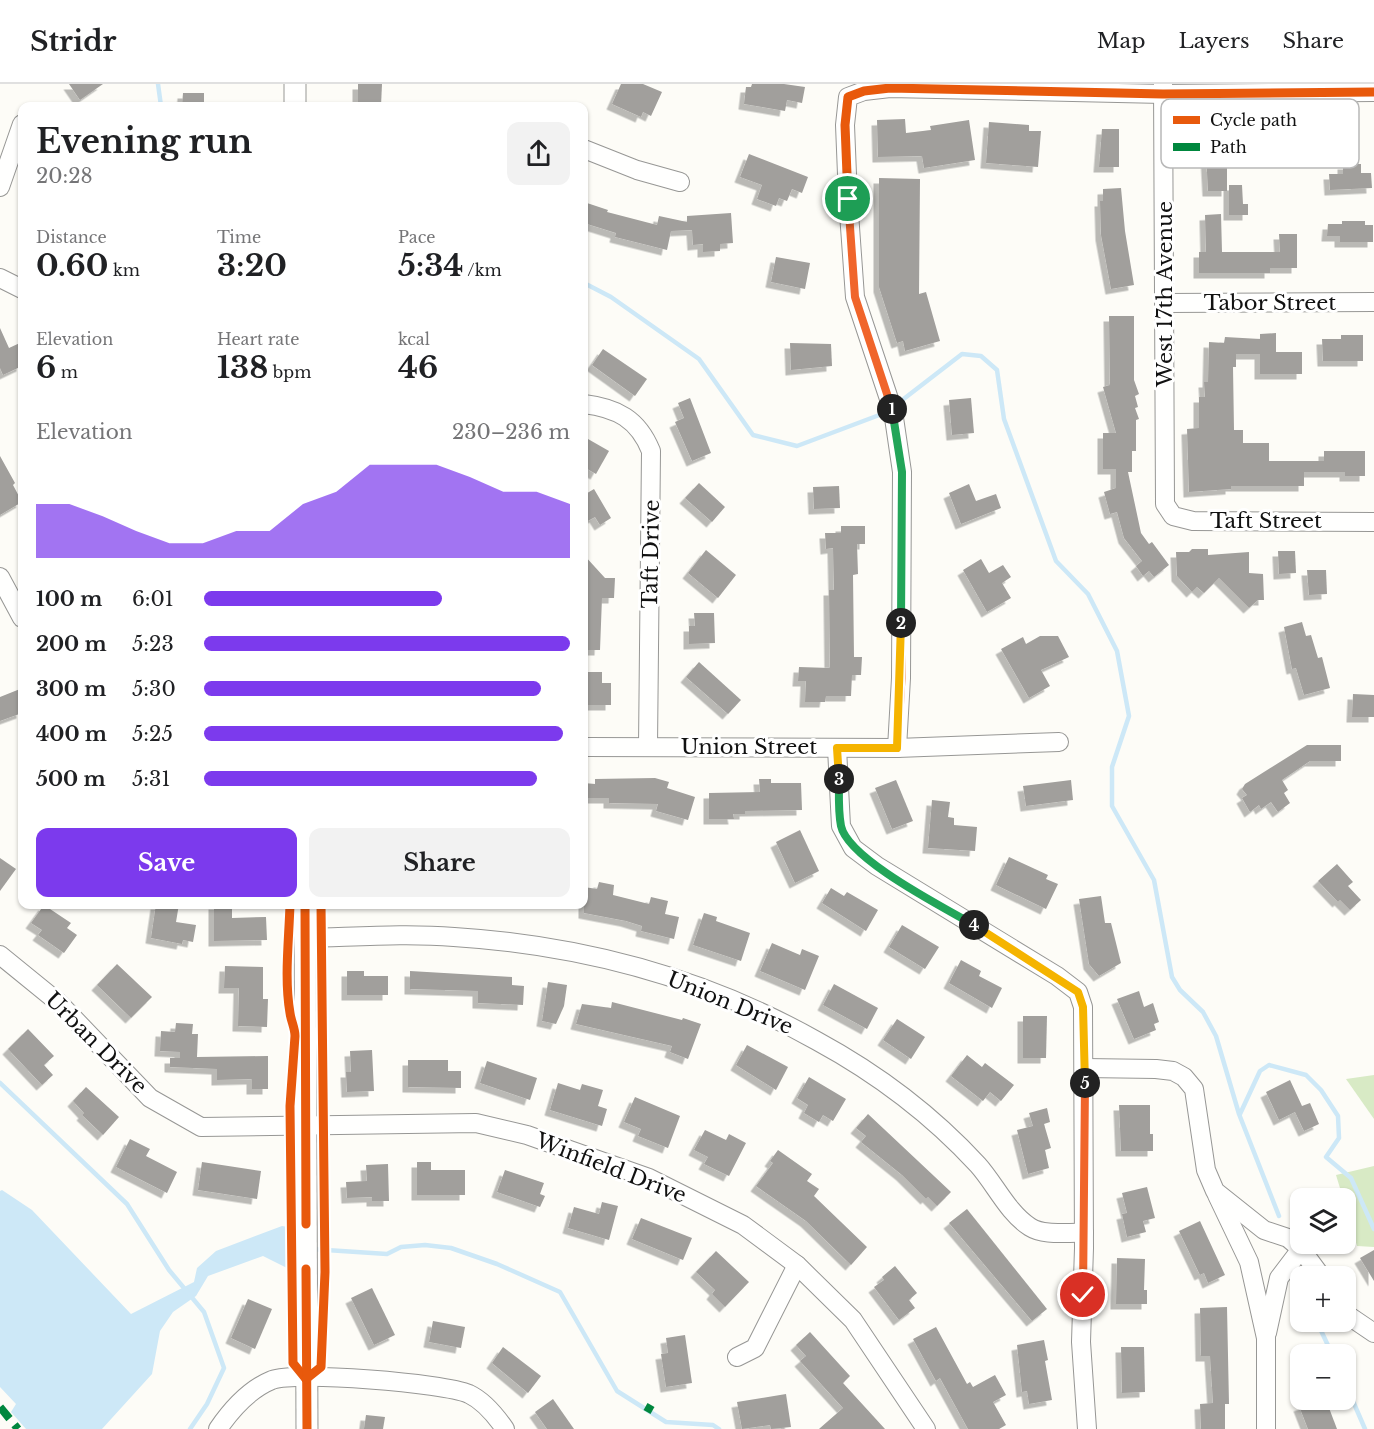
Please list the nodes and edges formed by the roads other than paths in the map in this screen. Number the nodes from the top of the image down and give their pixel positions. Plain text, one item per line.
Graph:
1 (295, 84) edge
2 (1163, 89) edge
3 (1374, 92) edge
4 (295, 102) edge
5 (18, 135) edge
6 (588, 151) edge
7 (1164, 168) edge
8 (680, 182) dead end
9 (0, 187) edge
10 (0, 278) edge
11 (18, 287) edge
12 (1374, 302) edge
13 (1166, 303) junction
14 (588, 405) edge
15 (1165, 504) joint
16 (1374, 522) edge
17 (0, 577) edge
18 (18, 611) edge
19 (1059, 742) dead end
20 (648, 746) junction
21 (588, 747) edge
22 (837, 748) junction
23 (897, 748) junction
24 (305, 909) edge
25 (304, 938) junction
26 (0, 955) edge
27 (1085, 1068) junction
28 (306, 1127) junction
29 (1215, 1191) junction
30 (1084, 1233) junction
31 (1290, 1240) edge
32 (1297, 1254) edge
33 (797, 1264) junction
34 (1356, 1321) edge
35 (1374, 1333) edge
36 (1266, 1338) junction
37 (737, 1357) dead end
38 (306, 1379) junction
39 (218, 1429) edge
40 (307, 1429) edge
41 (505, 1429) edge
42 (926, 1429) edge
43 (1087, 1429) edge
44 (1266, 1429) edge

1 - 4 street
2 - 3 street
2 - 23 street
5 - 9 street
6 - 8 street
7 - 13 street, West 17th Avenue
10 - 11 street
12 - 13 street, Tabor Street
13 - 15 street, West 17th Avenue
14 - 20 street, Taft Drive
15 - 16 street, Taft Street
17 - 18 street
19 - 23 street, Union Street
20 - 21 street, Union Street
20 - 22 street, Union Street
22 - 23 street, Union Street
22 - 27 street
24 - 25 street
25 - 28 street
25 - 30 street, Union Drive
26 - 28 street, Urban Drive
27 - 29 street
27 - 30 street
28 - 33 street, Winfield Drive
28 - 38 street
29 - 31 street
29 - 36 street
30 - 43 street
32 - 36 street
33 - 37 street
33 - 42 street, Winfield Drive
34 - 35 street
36 - 44 street
38 - 39 street
38 - 40 street
38 - 41 street

